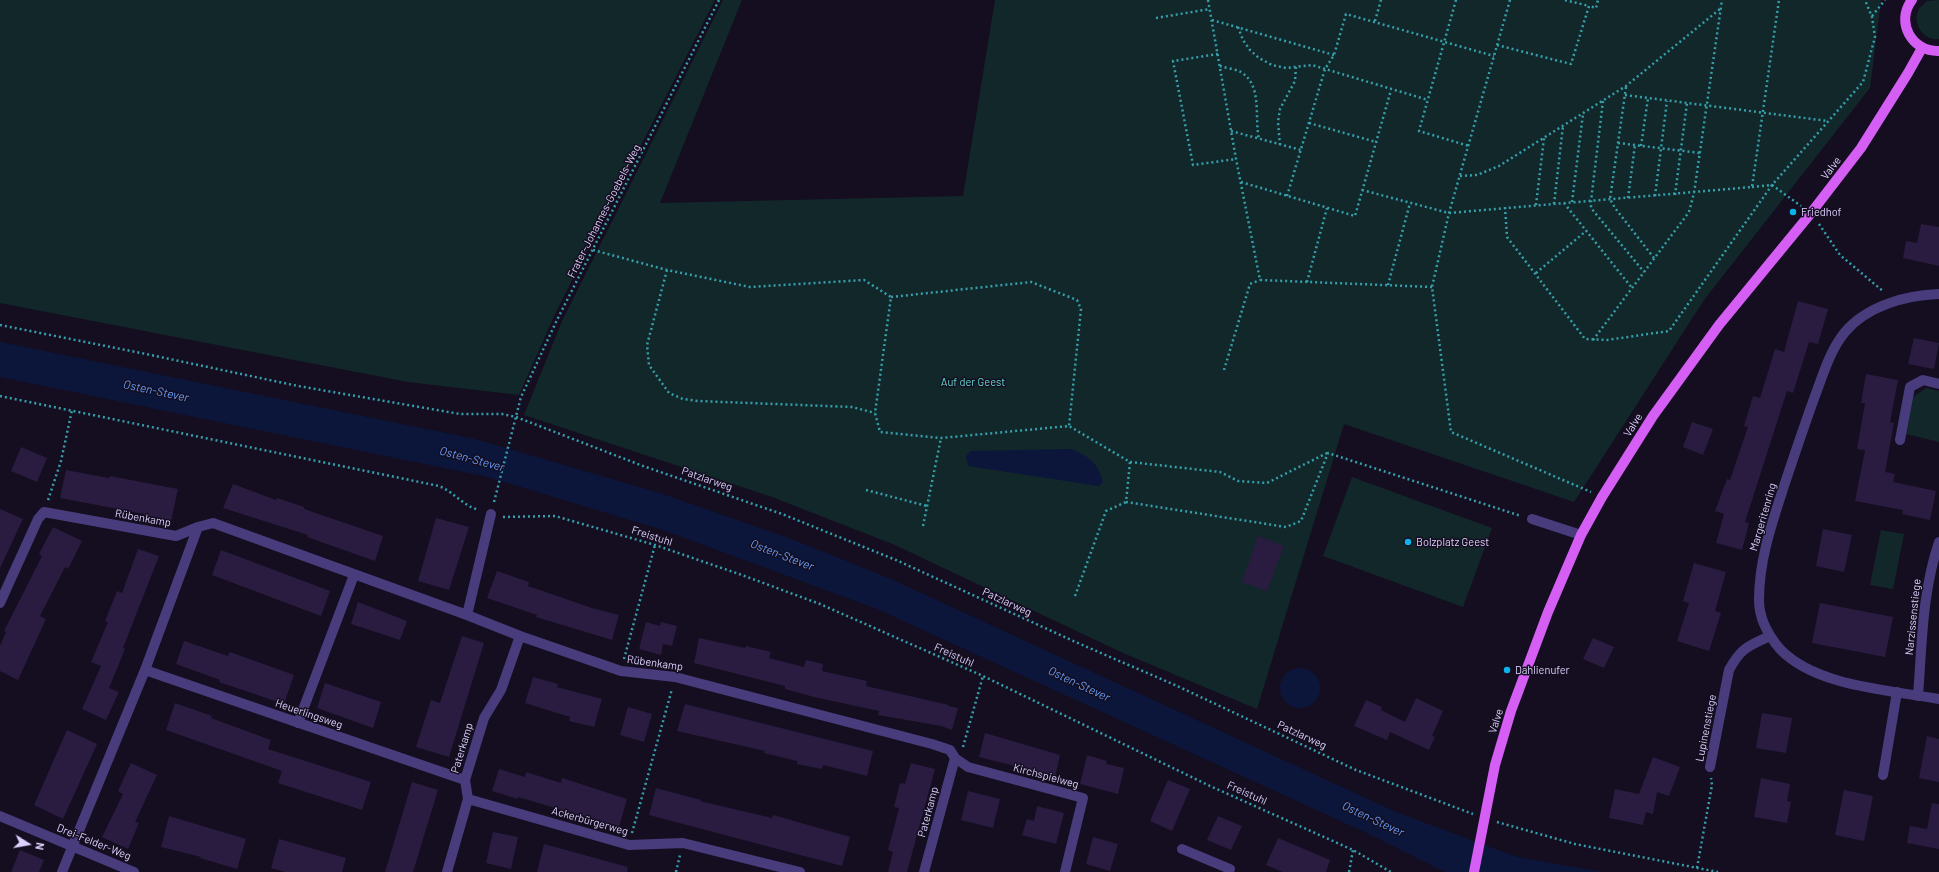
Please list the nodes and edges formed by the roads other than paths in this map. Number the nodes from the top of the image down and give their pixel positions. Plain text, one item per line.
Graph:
1 (1907, 2) edge
2 (1922, 48) junction
3 (1939, 51) edge
4 (1939, 294) edge
5 (1939, 384) edge
6 (1900, 440) dead end
7 (491, 514) road end
8 (1532, 519) road end
9 (198, 527) junction
10 (1581, 535) junction
11 (1939, 542) edge
12 (354, 574) junction
13 (0, 604) edge
14 (467, 614) junction
15 (520, 636) junction
16 (1770, 636) junction
17 (145, 670) junction
18 (1898, 692) junction
19 (1918, 696) junction
20 (1939, 699) edge
21 (298, 723) junction
22 (955, 758) junction
23 (1710, 767) road end
24 (1883, 775) dead end
25 (465, 780) junction
26 (468, 799) junction
27 (0, 816) edge
28 (72, 847) junction
29 (1182, 849) dead end
30 (1231, 871) edge
31 (62, 872) edge
32 (134, 872) edge
33 (447, 872) edge
34 (800, 872) edge
35 (924, 872) edge
36 (1065, 872) edge
37 (1474, 872) edge

1 - 2 main road
2 - 3 main road
2 - 10 main road, Valve
4 - 16 street, Margeritenring
5 - 6 street
7 - 14 street
8 - 10 street
9 - 12 street, Rübenkamp
9 - 13 street, Rübenkamp
9 - 17 street
10 - 37 main road, Valve
11 - 19 street, Narzissenstiege
12 - 14 street, Rübenkamp
12 - 21 street
14 - 15 street, Rübenkamp
15 - 22 street, Rübenkamp
15 - 25 street, Paterkamp
16 - 18 street, Margeritenring
16 - 23 street, Lupinenstiege
17 - 21 street, Heuerlingsweg
17 - 28 street
18 - 19 street, Margeritenring
18 - 24 street
19 - 20 street, Margeritenring
21 - 25 street, Heuerlingsweg
22 - 35 street, Paterkamp
22 - 36 street, Kirchspielweg
25 - 26 street, Paterkamp
26 - 33 street, Paterkamp
26 - 34 street, Ackerbürgerweg
27 - 28 street, Drei-Felder-Weg
28 - 31 street
28 - 32 street, Drei-Felder-Weg
29 - 30 street

